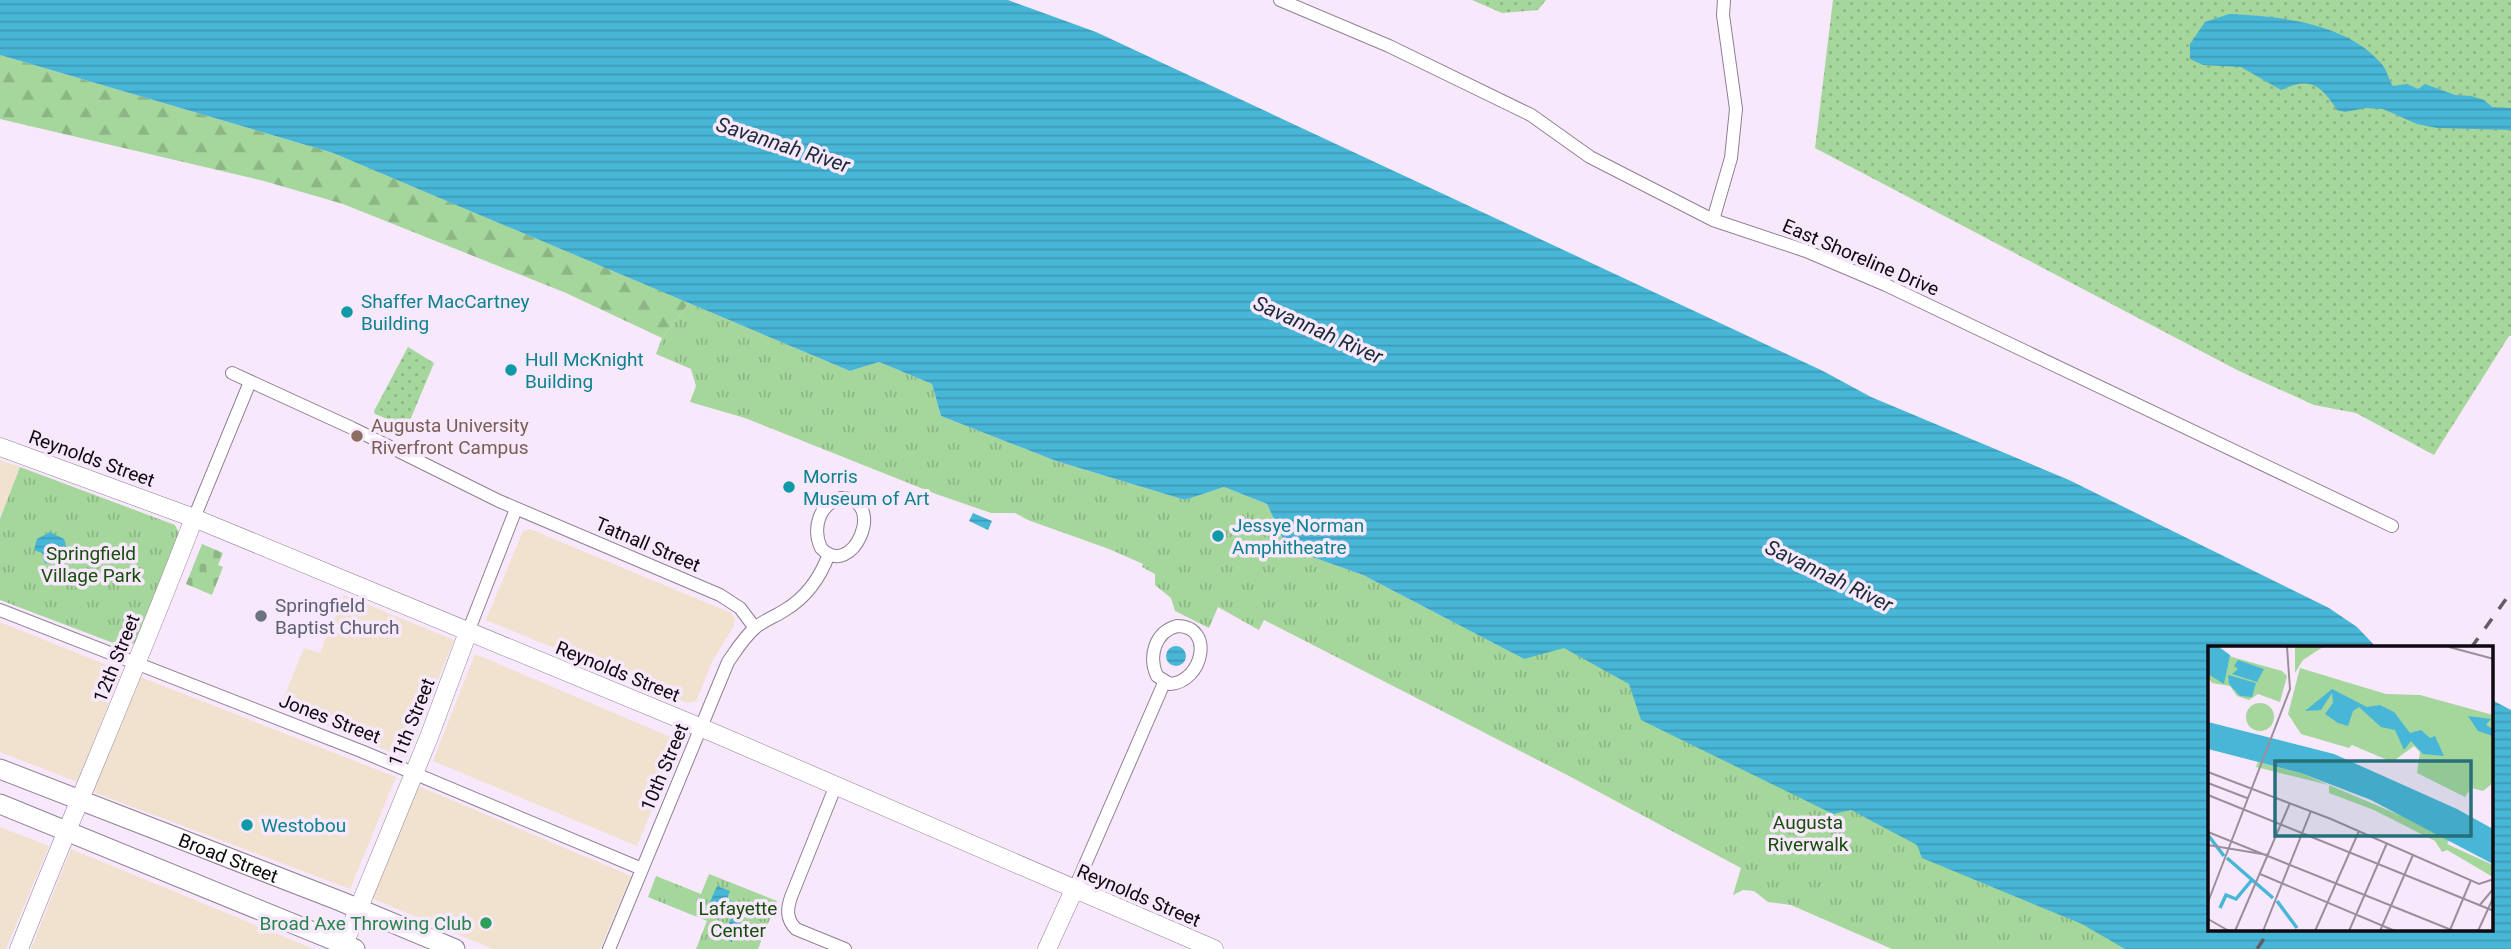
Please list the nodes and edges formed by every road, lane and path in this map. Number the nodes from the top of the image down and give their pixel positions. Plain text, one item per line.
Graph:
1 (1280, 0) edge
2 (1724, 0) edge
3 (1713, 220) junction
4 (232, 373) dead end
5 (250, 382) junction
6 (0, 447) edge
7 (516, 509) junction
8 (194, 518) junction
9 (2392, 526) dead end
10 (829, 554) junction
11 (0, 610) edge
12 (755, 628) junction
13 (468, 632) junction
14 (136, 664) junction
15 (1164, 682) junction
16 (701, 728) junction
17 (0, 769) edge
18 (414, 772) junction
19 (836, 785) junction
20 (79, 800) junction
21 (0, 803) edge
22 (66, 829) junction
23 (642, 869) junction
24 (1074, 890) junction
25 (358, 909) junction
26 (826, 945) edge
27 (347, 947) edge
28 (19, 949) edge
29 (455, 949) edge
30 (608, 949) edge
31 (845, 949) edge
32 (1047, 949) edge
33 (1213, 949) edge

1 - 3 street, East Shoreline Drive
2 - 3 street
3 - 9 street, East Shoreline Drive
4 - 5 street, Tatnall Street
5 - 7 street, Tatnall Street
5 - 8 street, 12th Street
6 - 8 main road, Reynolds Street
7 - 12 street, Tatnall Street
7 - 13 street, 11th Street
8 - 13 main road, Reynolds Street
8 - 14 main road, 12th Street
10 - 10 street
10 - 12 street, 10th Street
11 - 14 street, Jones Street
12 - 16 street, 10th Street
13 - 16 main road, Reynolds Street
13 - 18 main road, 11th Street
14 - 18 street, Jones Street
14 - 20 main road, 12th Street
15 - 15 street
15 - 24 street
16 - 19 main road, Reynolds Street
16 - 23 street, 10th Street
17 - 20 main road, Broad Street
18 - 23 street, Jones Street
18 - 25 main road, 11th Street
19 - 24 main road, Reynolds Street
19 - 26 street
20 - 22 main road, 12th Street
20 - 25 main road, Broad Street
21 - 22 main road, Broad Street
22 - 27 main road, Broad Street
22 - 28 main road, 12th Street
23 - 30 street, 10th Street
24 - 32 main road
24 - 33 main road, Reynolds Street
25 - 27 main road, 11th Street
25 - 29 main road, Broad Street
26 - 31 street

